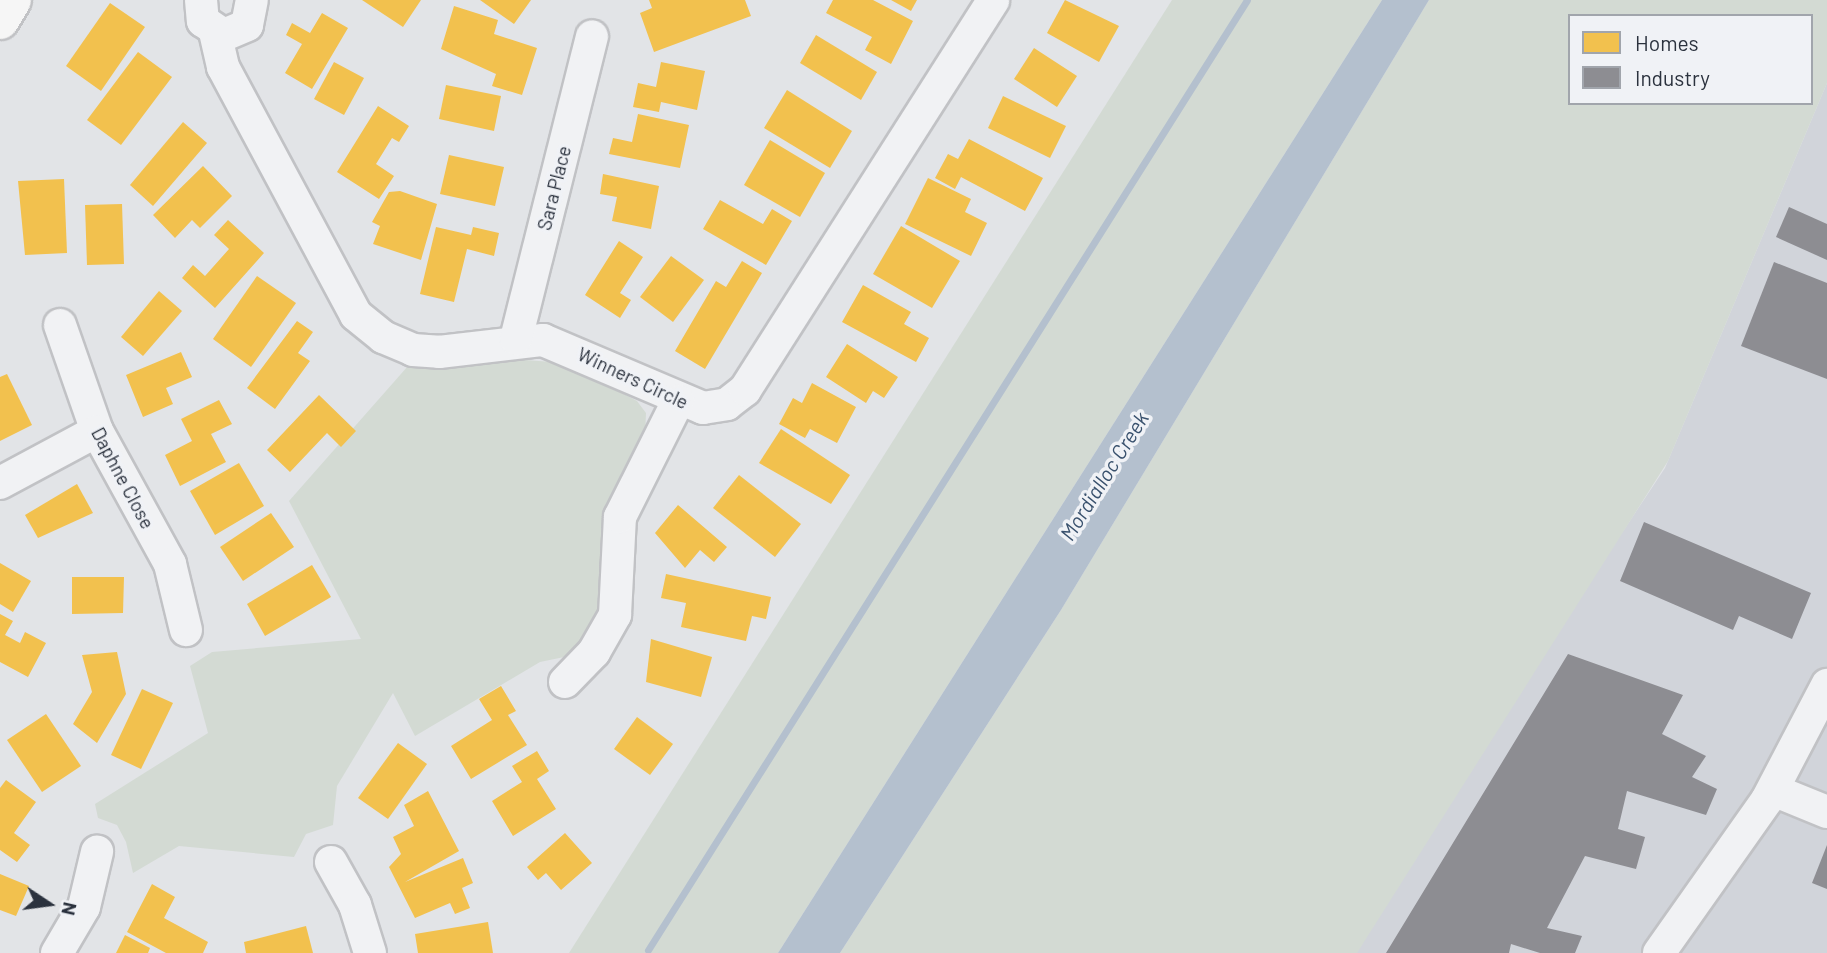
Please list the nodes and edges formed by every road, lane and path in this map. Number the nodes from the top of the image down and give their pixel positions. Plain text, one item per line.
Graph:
1 (12, 0) edge
2 (993, 0) edge
3 (227, 11) edge
4 (0, 20) edge
5 (592, 36) dead end
6 (60, 325) dead end
7 (516, 339) junction
8 (678, 401) junction
9 (97, 431) junction
10 (0, 483) edge
11 (186, 630) dead end
12 (565, 682) dead end
13 (1827, 685) edge
14 (1773, 790) junction
15 (1827, 812) edge
16 (97, 852) dead end
17 (331, 862) dead end
18 (57, 953) edge
19 (370, 953) edge
20 (1660, 953) edge

1 - 4 main road
2 - 8 street, Winners Circle
3 - 7 street, Winners Circle
5 - 7 street, Sara Place
6 - 9 street, Daphne Close
7 - 8 street, Winners Circle
8 - 12 street
9 - 10 street
9 - 11 street, Daphne Close
13 - 14 street
14 - 15 street
14 - 20 street
16 - 18 street
17 - 19 street

